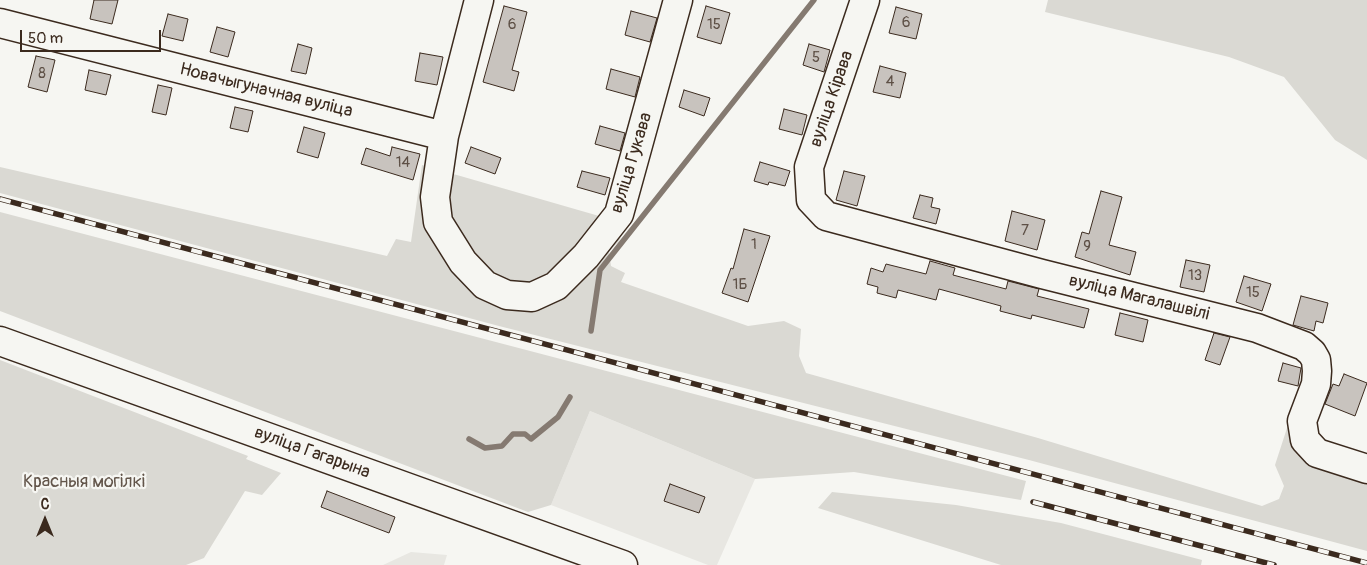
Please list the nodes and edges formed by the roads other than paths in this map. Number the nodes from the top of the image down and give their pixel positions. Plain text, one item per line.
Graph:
1 (479, 0) edge
2 (678, 0) edge
3 (865, 0) edge
4 (0, 23) edge
5 (444, 136) junction
6 (811, 200) joint
7 (0, 341) edge
8 (1367, 469) edge
9 (623, 565) edge

1 - 5 street
2 - 5 street, вуліца Гукава
3 - 6 street, вуліца Кірава
4 - 5 street, Новачыгуначная вуліца
6 - 8 street, вуліца Магалашвілі
7 - 9 street, вуліца Гагарына

